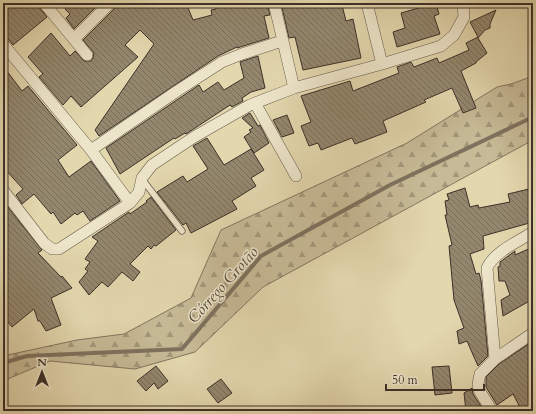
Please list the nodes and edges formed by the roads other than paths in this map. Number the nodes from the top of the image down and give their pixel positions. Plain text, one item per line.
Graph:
1 (44, 3) edge
2 (274, 3) edge
3 (367, 3) edge
4 (463, 3) edge
5 (109, 4) dead end
6 (74, 39) junction
7 (282, 41) junction
8 (3, 44) edge
9 (87, 55) dead end
10 (382, 64) junction
11 (294, 88) junction
12 (255, 103) junction
13 (91, 150) junction
14 (296, 176) dead end
15 (142, 178) junction
16 (3, 190) edge
17 (130, 203) junction
18 (182, 231) dead end
19 (533, 232) edge
20 (533, 333) edge
21 (495, 359) junction
22 (492, 411) edge

1 - 6 street
2 - 7 street
3 - 10 street
4 - 10 street
5 - 6 street
6 - 9 street
7 - 11 street
7 - 13 street
8 - 13 street
10 - 11 street
11 - 12 street
12 - 14 street
12 - 15 street
13 - 17 street
15 - 17 street
15 - 18 lane
16 - 17 street
19 - 21 street
20 - 21 street
21 - 22 street

